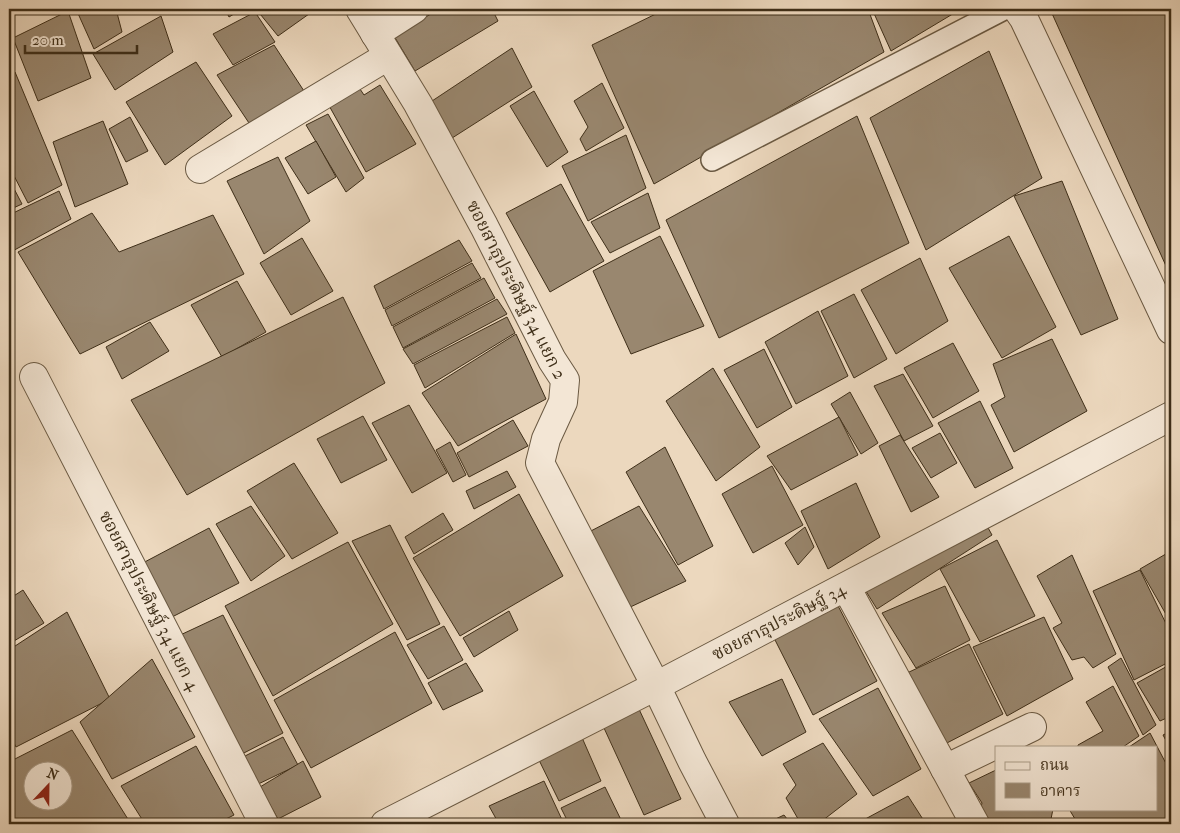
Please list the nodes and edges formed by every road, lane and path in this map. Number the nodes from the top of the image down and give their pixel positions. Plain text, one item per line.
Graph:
1 (360, 9) edge
2 (414, 9) edge
3 (1004, 9) edge
4 (1018, 9) edge
5 (381, 45) junction
6 (712, 160) dead end
7 (200, 169) dead end
8 (1171, 330) edge
9 (34, 377) dead end
10 (1171, 416) edge
11 (846, 587) junction
12 (656, 686) junction
13 (1032, 727) dead end
14 (945, 769) junction
15 (264, 824) edge
16 (385, 824) edge
17 (725, 824) edge
18 (975, 824) edge

1 - 5 street, ซอยสาธุประดิษฐ์ 34 แยก 2
2 - 5 street
3 - 6 lane
4 - 8 street
5 - 7 street
5 - 12 street, ซอยสาธุประดิษฐ์ 34 แยก 2
9 - 15 street, ซอยสาธุประดิษฐ์ 34 แยก 4
10 - 11 street, ซอยสาธุประดิษฐ์ 34
11 - 12 street, ซอยสาธุประดิษฐ์ 34
11 - 14 street
12 - 16 street, ซอยสาธุประดิษฐ์ 34
12 - 17 street, ซอยสาธุประดิษฐ์ 34 แยก 2
13 - 14 street
14 - 18 street

